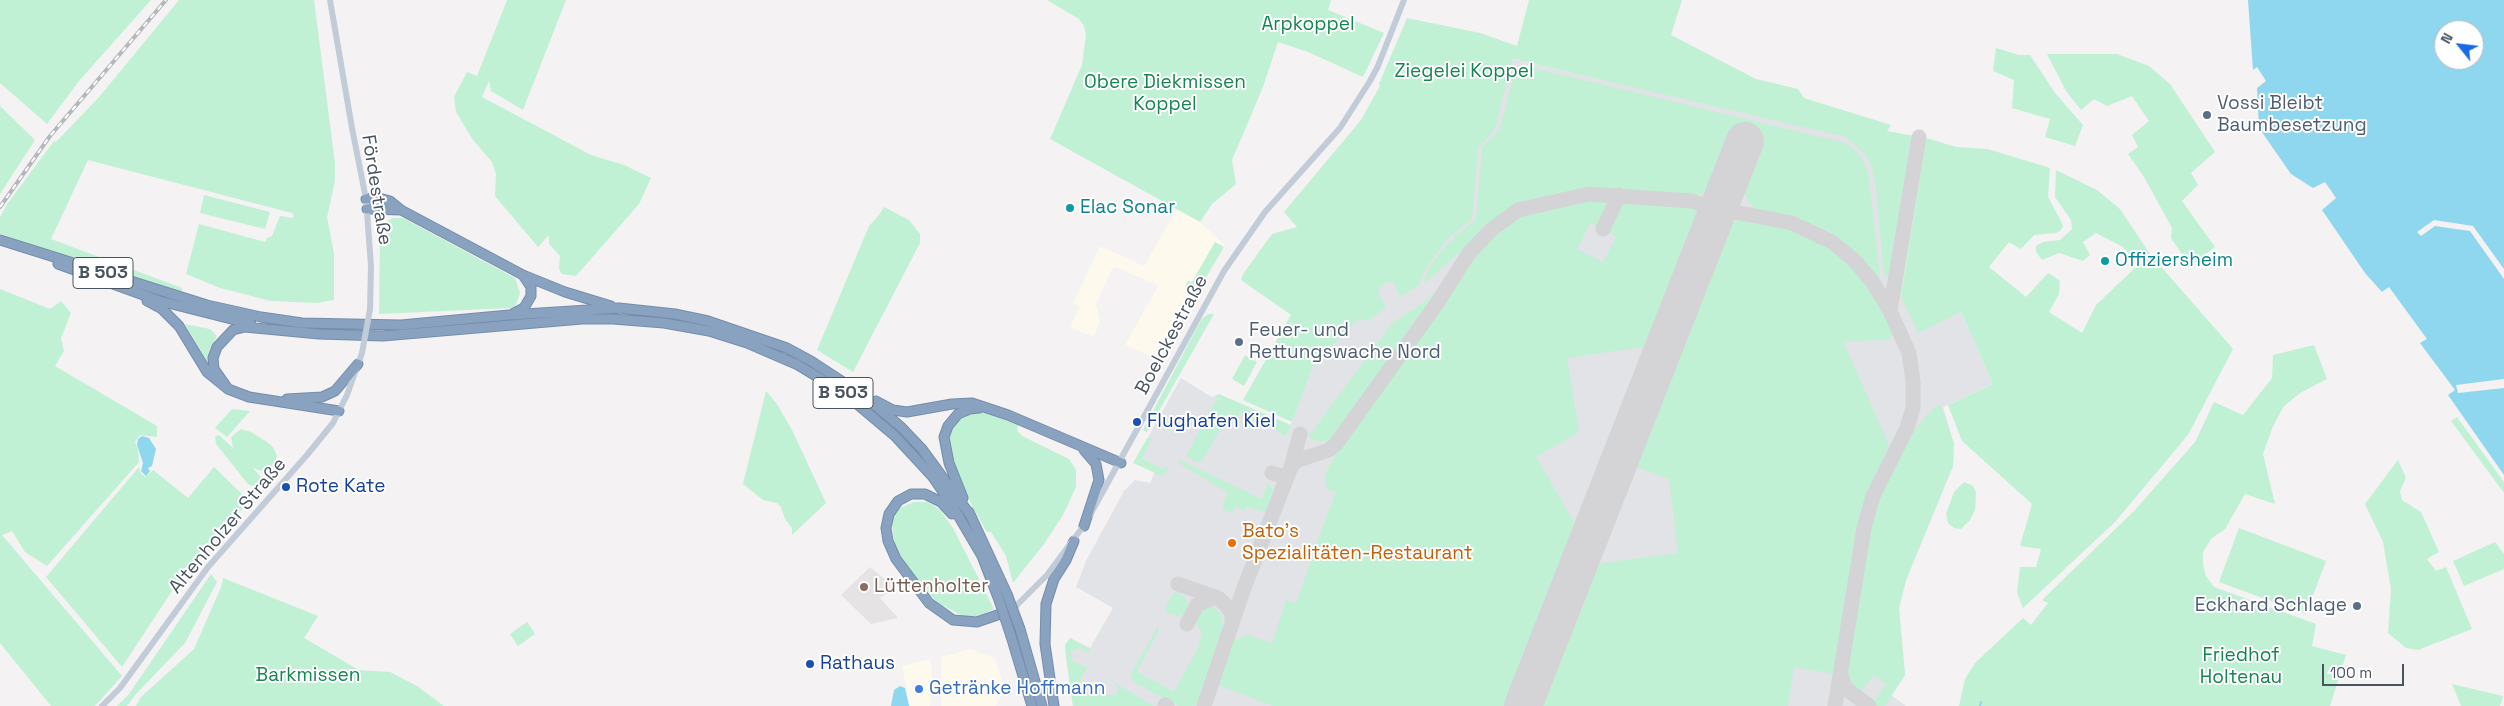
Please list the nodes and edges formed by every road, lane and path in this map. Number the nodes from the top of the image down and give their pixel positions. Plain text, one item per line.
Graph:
1 (330, 0) edge
2 (1404, 0) edge
3 (366, 199) junction
4 (367, 209) junction
5 (400, 210) junction
6 (0, 240) edge
7 (523, 275) junction
8 (127, 290) junction
9 (619, 308) junction
10 (509, 315) junction
11 (319, 334) junction
12 (358, 364) junction
13 (228, 389) junction
14 (863, 395) junction
15 (322, 397) junction
16 (267, 399) junction
17 (989, 408) junction
18 (339, 411) junction
19 (1082, 448) junction
20 (1121, 463) junction
21 (971, 516) junction
22 (963, 525) junction
23 (1084, 526) junction
24 (1074, 541) junction
25 (1012, 610) joint
26 (102, 706) edge
27 (1032, 706) edge
28 (1042, 706) edge
29 (1054, 706) edge

1 - 3 street, Fördestraße
2 - 20 street, Boelckestraße
3 - 4 street, Fördestraße
3 - 5 highway
4 - 5 highway
4 - 12 street, Fördestraße, bridge
5 - 7 highway
6 - 8 highway, B 503
6 - 10 highway, B 503
7 - 9 highway
7 - 10 highway
8 - 11 highway, B 503
8 - 13 highway
9 - 10 highway, B 503
9 - 14 highway, B 503
11 - 13 highway
11 - 22 highway, B 503
12 - 15 highway
12 - 18 street, Fördestraße
13 - 16 highway
14 - 17 highway, B 503
14 - 21 highway, B 503
15 - 16 highway
15 - 18 highway
16 - 18 highway
17 - 19 highway
17 - 21 highway
18 - 26 street, Altenholzer Straße
19 - 20 highway
19 - 23 highway
20 - 23 street, Boelckestraße
21 - 28 highway, B 503, bridge
22 - 25 highway, B 503
22 - 27 highway, B 503, bridge
23 - 24 street, Boelckestraße
24 - 25 street, Boelckestraße
24 - 29 highway

